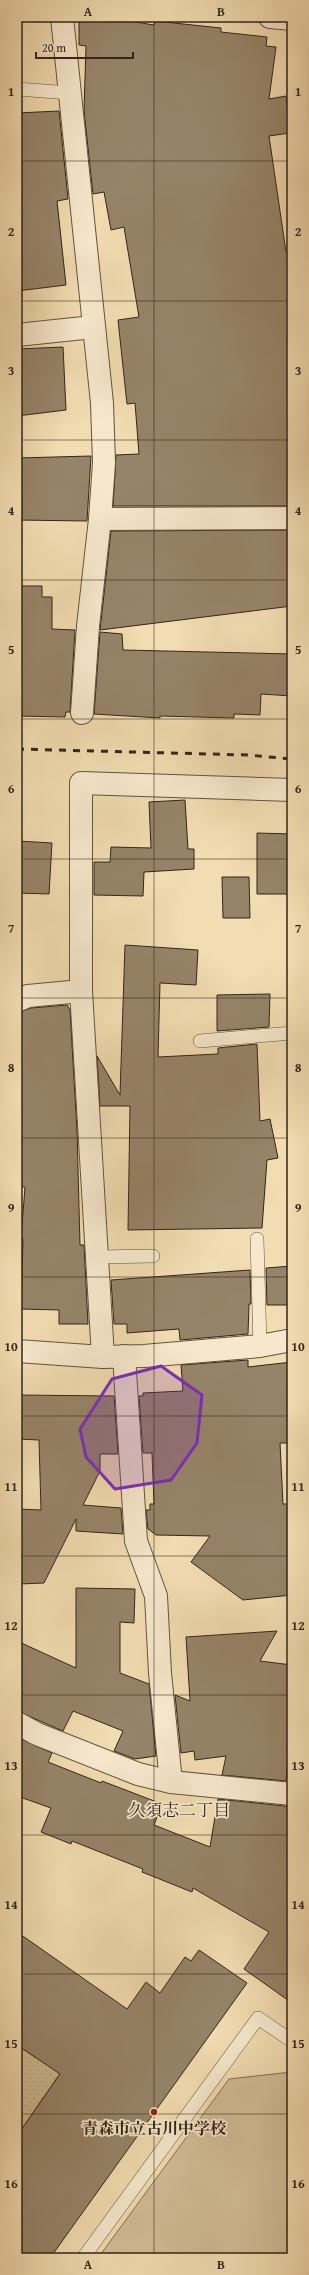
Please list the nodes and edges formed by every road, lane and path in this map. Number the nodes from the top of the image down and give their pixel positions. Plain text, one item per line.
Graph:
1 (62, 17) edge
2 (270, 17) edge
3 (292, 19) edge
4 (17, 89) edge
5 (70, 93) junction
6 (93, 327) junction
7 (17, 335) edge
8 (100, 518) junction
9 (292, 518) edge
10 (82, 713) dead end
11 (292, 790) edge
12 (81, 991) junction
13 (17, 1001) edge
14 (292, 1033) edge
15 (200, 1041) dead end
16 (257, 1239) dead end
17 (153, 1256) dead end
18 (97, 1257) junction
19 (292, 1340) edge
20 (260, 1346) junction
21 (17, 1352) edge
22 (113, 1357) junction
23 (17, 1723) edge
24 (171, 1782) junction
25 (292, 1794) edge
26 (292, 2041) edge
27 (83, 2258) edge

1 - 5 street
2 - 3 street
4 - 5 lane
5 - 6 street
6 - 7 street
6 - 8 street
8 - 9 street
8 - 10 street
11 - 12 street
12 - 13 street
12 - 18 street
14 - 15 lane
16 - 20 lane
17 - 18 lane
18 - 22 street
19 - 20 street
20 - 22 street
21 - 22 street
22 - 24 street
23 - 24 street
24 - 25 street
26 - 27 lane

